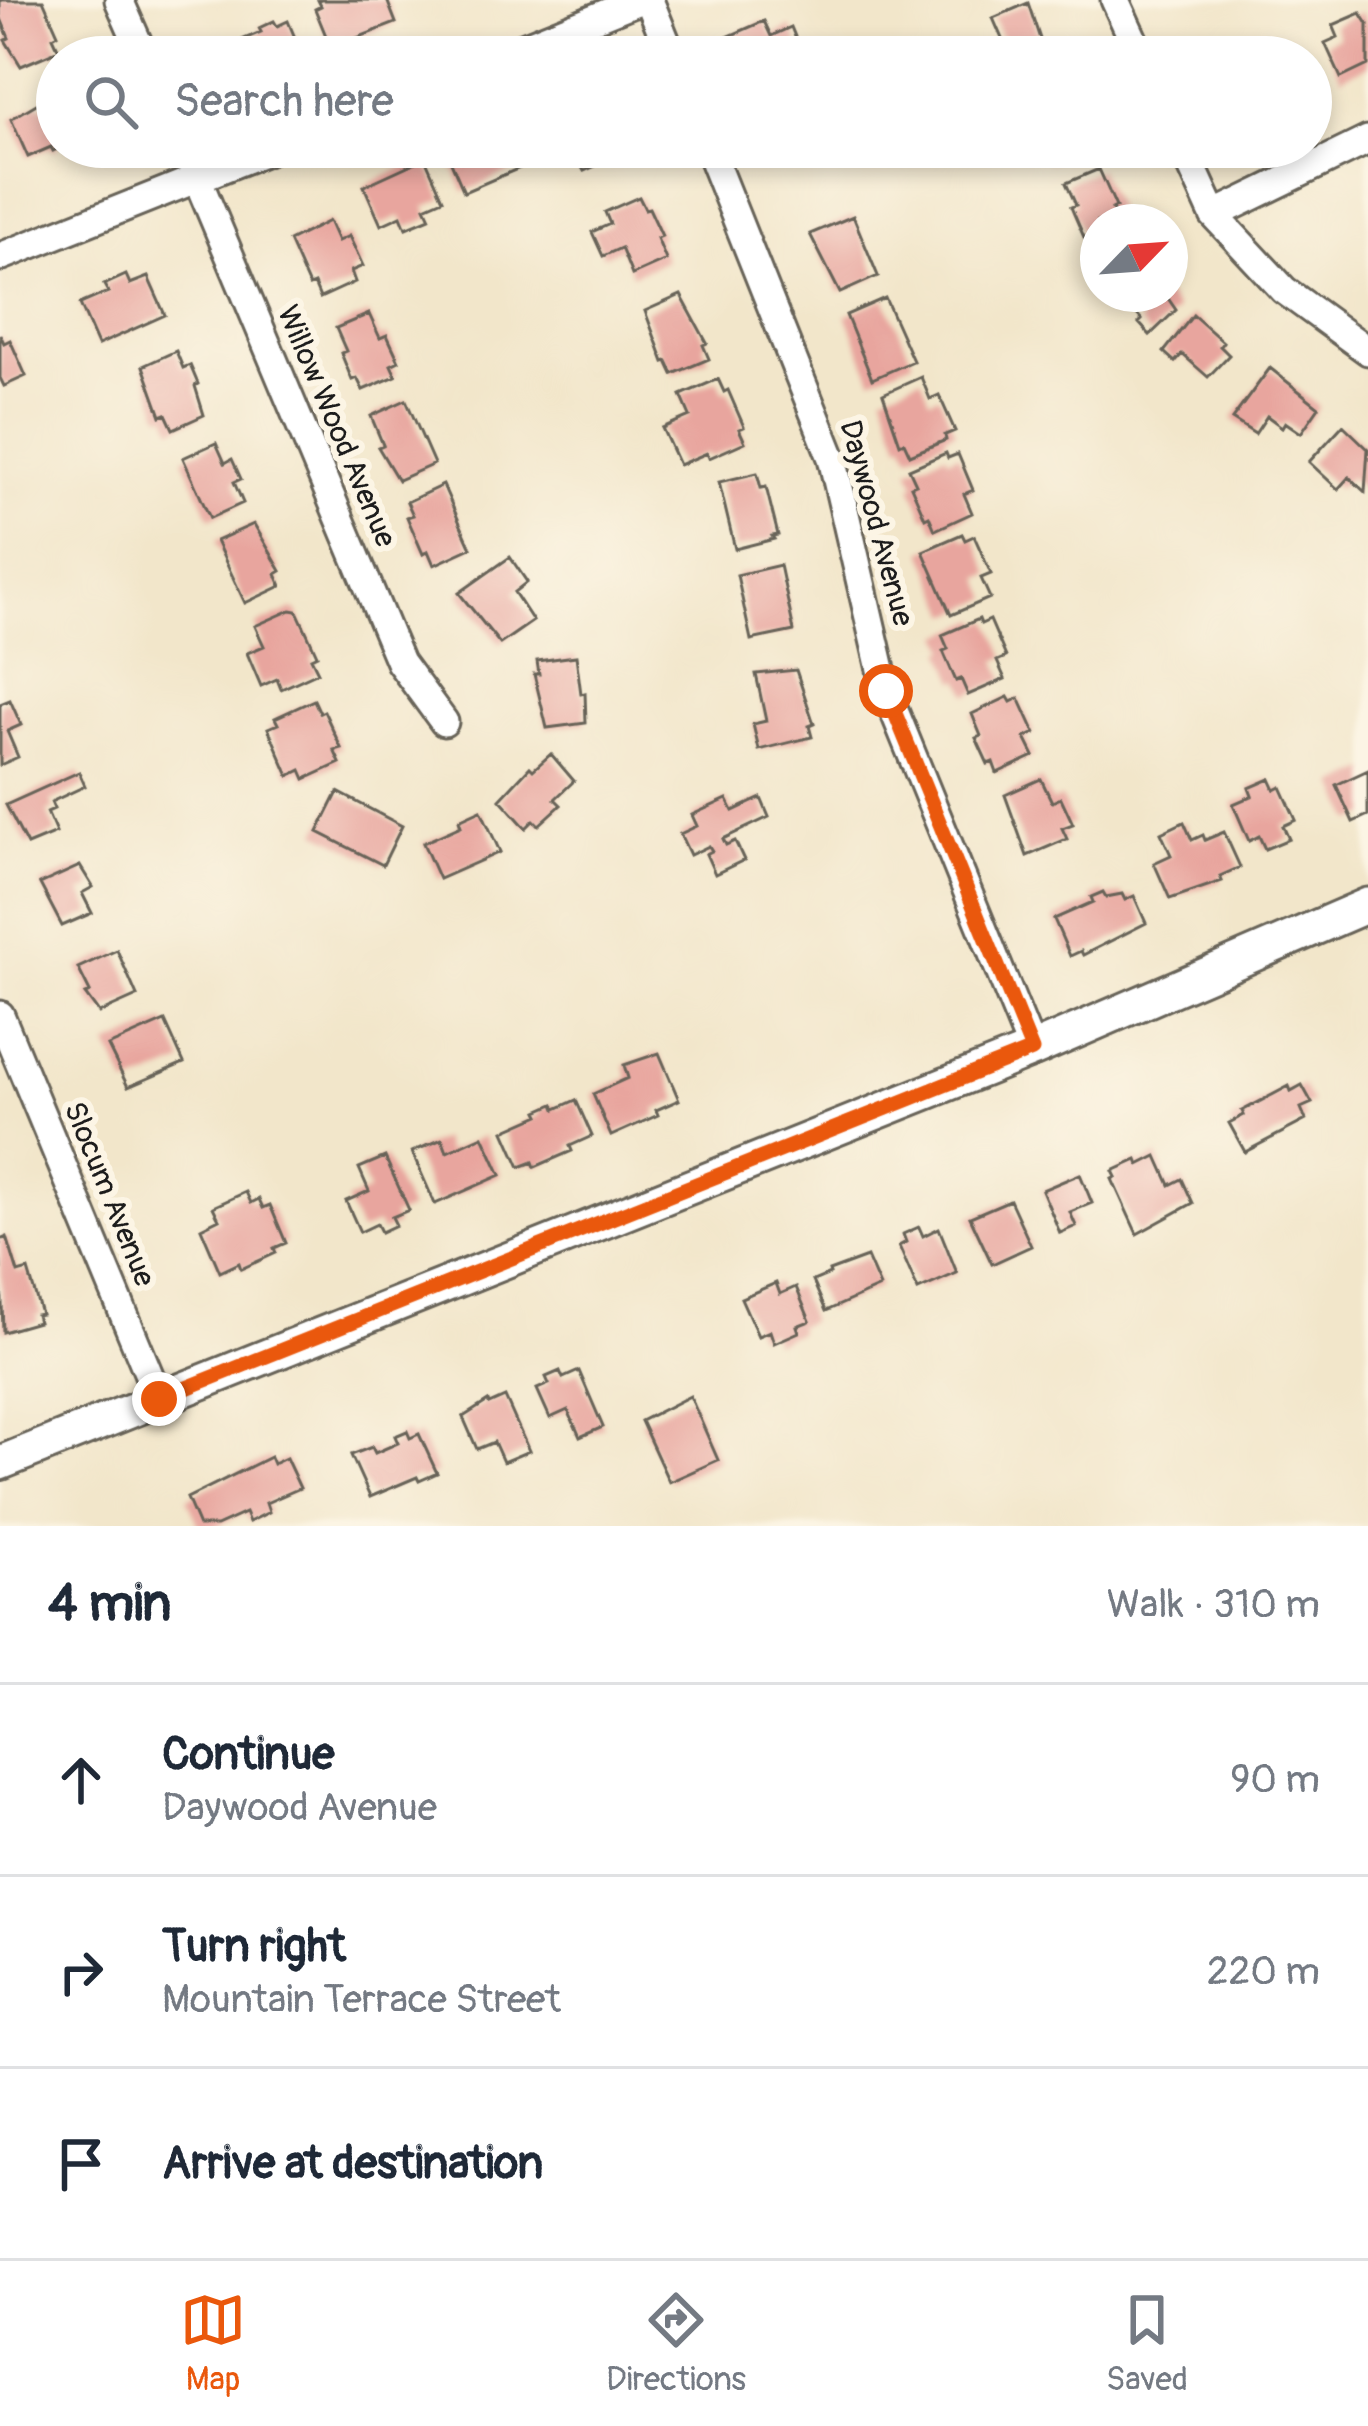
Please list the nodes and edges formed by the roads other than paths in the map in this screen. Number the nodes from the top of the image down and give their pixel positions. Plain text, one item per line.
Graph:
1 (119, 0) edge
2 (639, 0) edge
3 (649, 0) edge
4 (1115, 0) edge
5 (135, 36) edge
6 (550, 36) edge
7 (664, 36) edge
8 (1131, 36) edge
9 (1368, 140) edge
10 (1332, 158) edge
11 (193, 168) edge
12 (224, 168) edge
13 (716, 168) edge
14 (1193, 168) edge
15 (1311, 168) edge
16 (197, 179) junction
17 (1214, 215) junction
18 (0, 257) edge
19 (1368, 351) edge
20 (444, 722) dead end
21 (1368, 905) edge
22 (0, 1015) edge
23 (1032, 1050) junction
24 (159, 1399) junction
25 (0, 1463) edge

1 - 5 street
2 - 6 street
3 - 7 street
4 - 8 street
9 - 10 street
11 - 16 street, Willow Wood Avenue
12 - 16 street
13 - 23 street, Daywood Avenue
14 - 17 street
15 - 17 street
16 - 18 street
16 - 20 street, Willow Wood Avenue
17 - 19 street
21 - 23 street
22 - 24 street, Slocum Avenue
23 - 24 street
24 - 25 street

